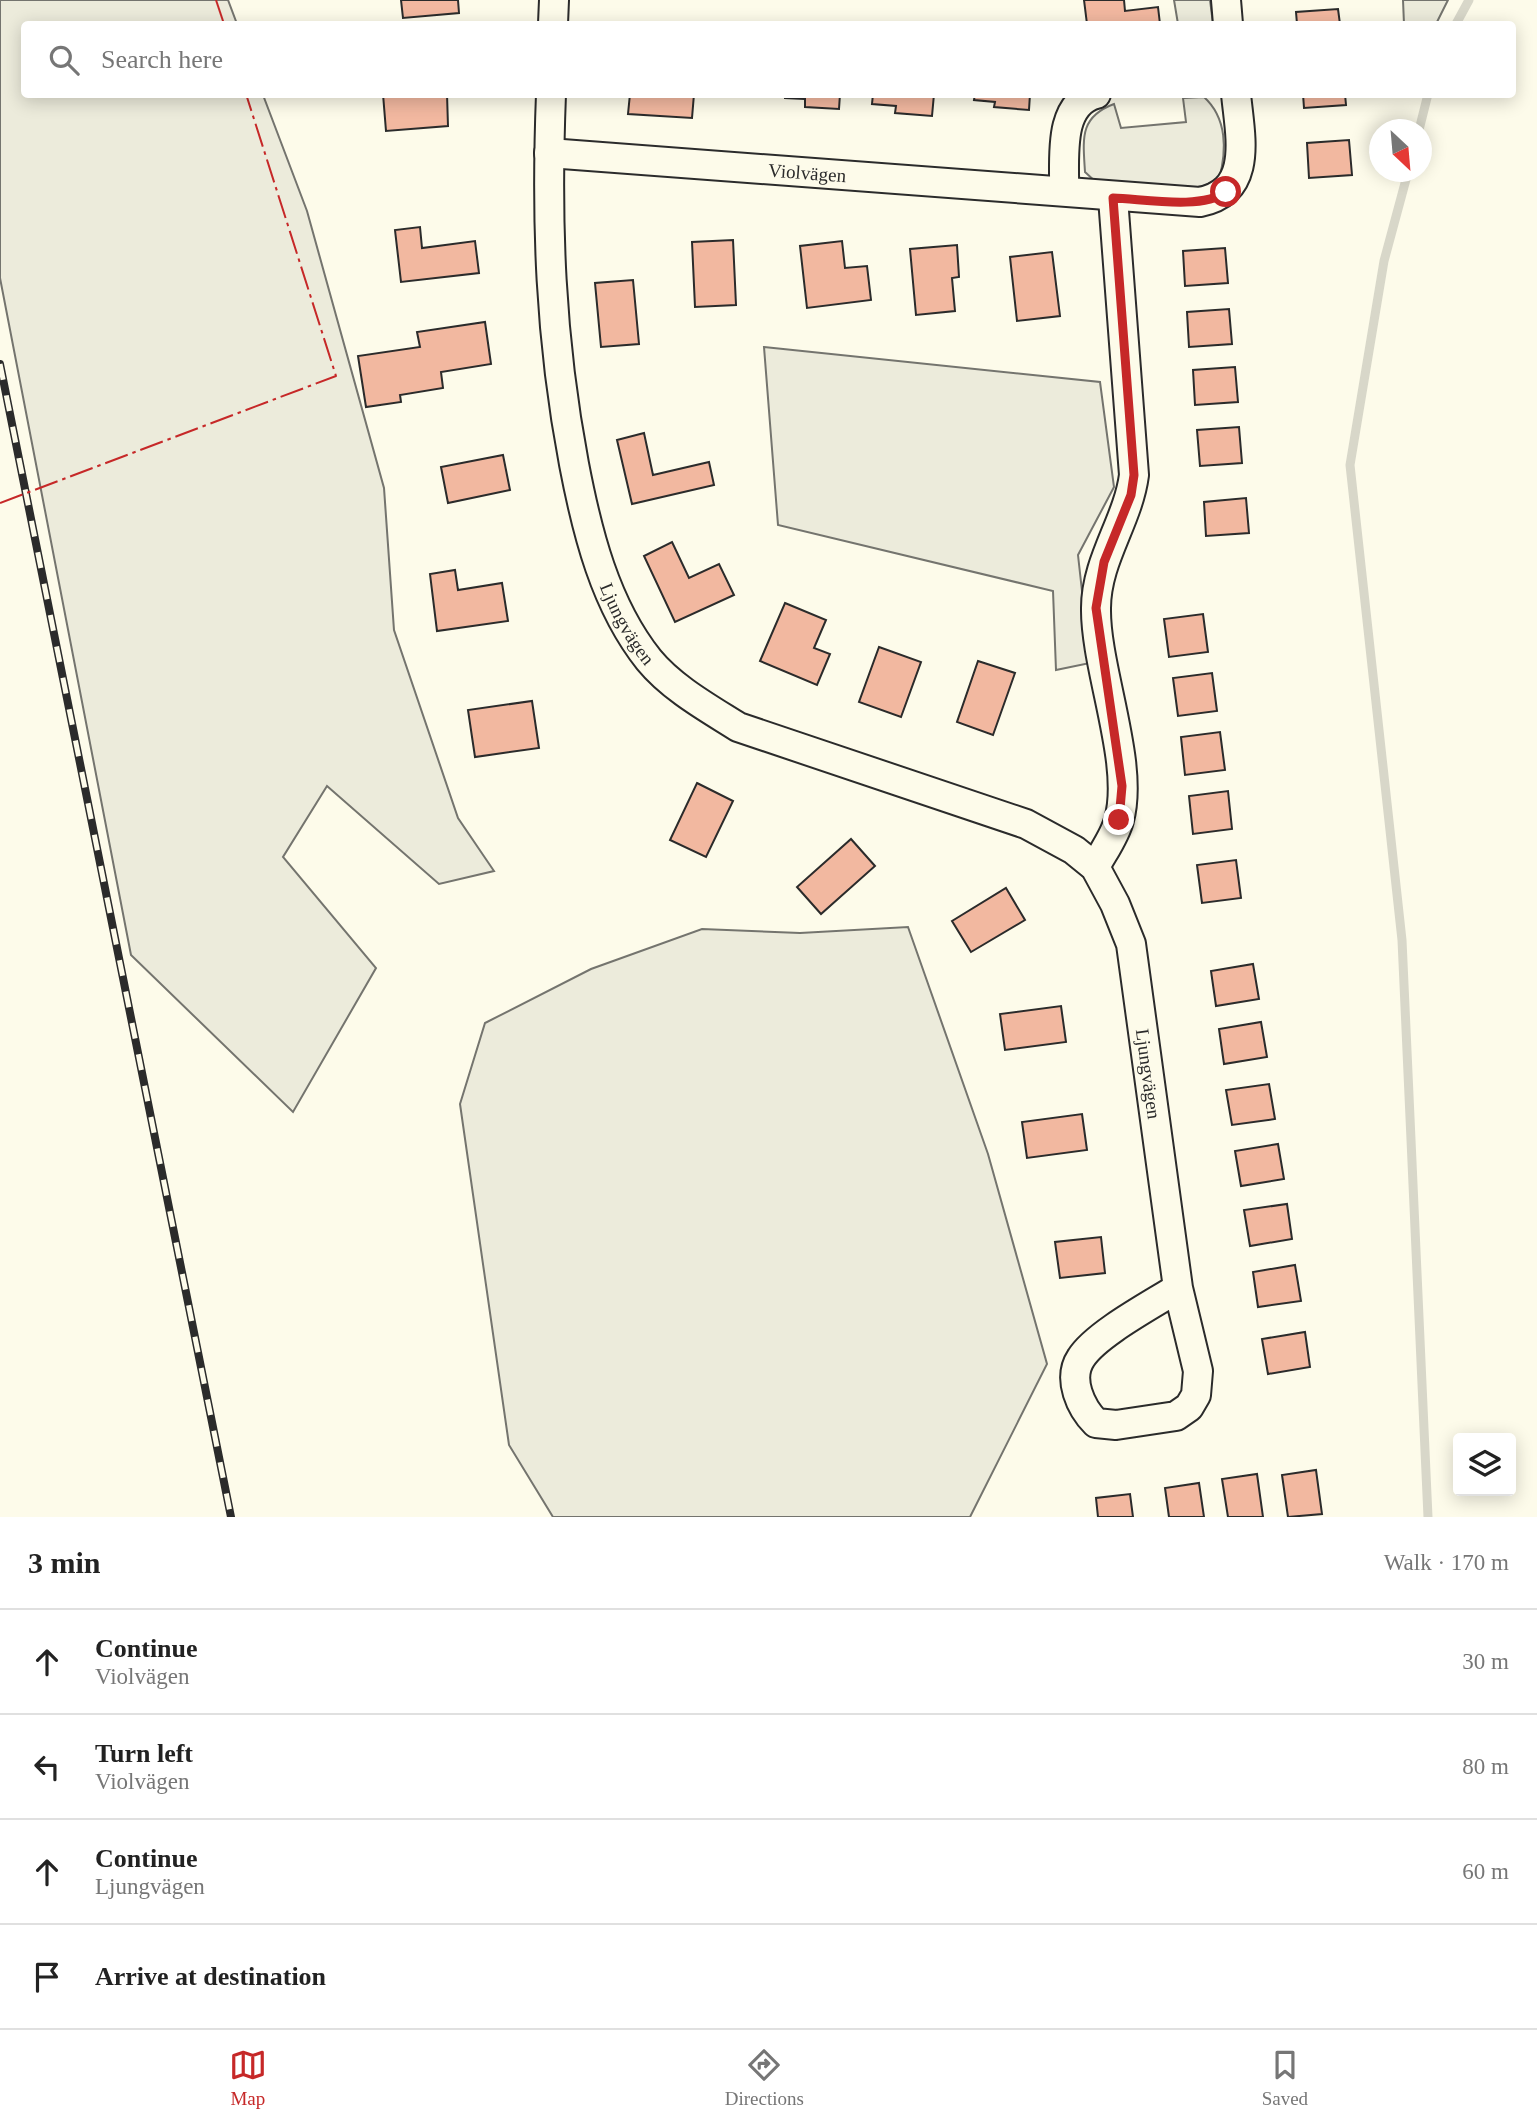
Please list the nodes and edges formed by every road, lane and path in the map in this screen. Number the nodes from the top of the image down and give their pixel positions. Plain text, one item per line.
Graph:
1 (554, 0) edge
2 (1226, 0) edge
3 (553, 21) edge
4 (1228, 21) edge
5 (551, 98) edge
6 (1086, 98) edge
7 (1236, 98) edge
8 (549, 153) junction
9 (1065, 191) junction
10 (1113, 198) junction
11 (1095, 867) junction
12 (1178, 1288) junction

1 - 3 street
2 - 4 street
5 - 8 street, Ljungvägen
6 - 9 street
7 - 10 street, Violvägen
8 - 9 street, Violvägen
8 - 11 street, Ljungvägen
9 - 10 street, Violvägen
10 - 11 street
11 - 12 street, Ljungvägen
12 - 12 street, Ljungvägen

